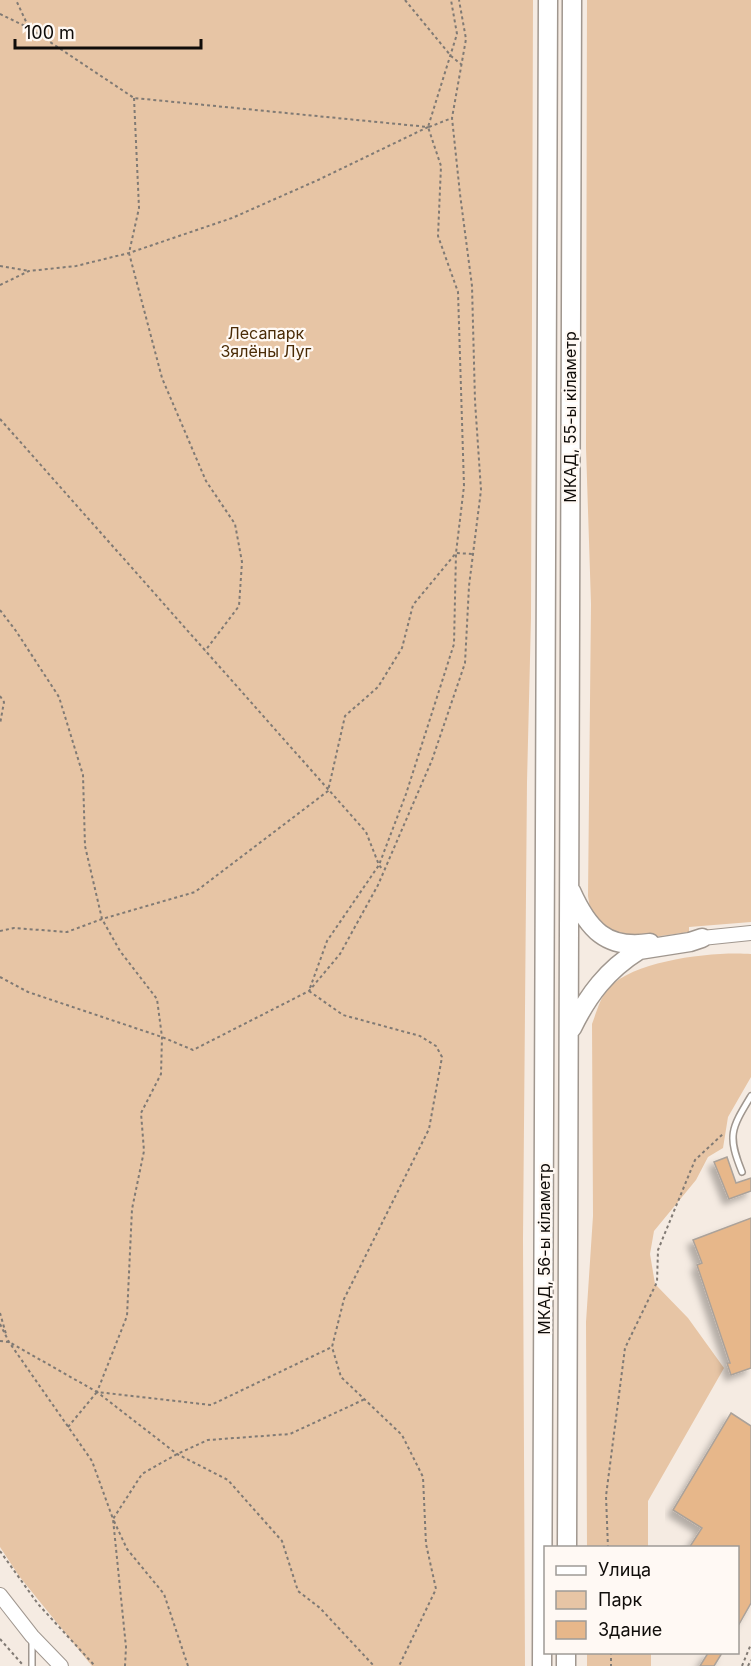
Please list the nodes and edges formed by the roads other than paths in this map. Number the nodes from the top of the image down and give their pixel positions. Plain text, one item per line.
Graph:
1 (548, 0) edge
2 (572, 0) edge
3 (545, 833) joint
4 (569, 834) joint
5 (569, 886) junction
6 (751, 933) edge
7 (702, 938) junction
8 (570, 1033) junction
9 (751, 1096) edge
10 (742, 1172) dead end
11 (567, 1546) edge
12 (0, 1595) edge
13 (32, 1636) junction
14 (32, 1666) edge
15 (61, 1666) edge
16 (542, 1666) edge

1 - 3 highway, МКАД, 55-ы кіламетр
2 - 4 highway, МКАД, 55-ы кіламетр
3 - 16 highway, МКАД, 56-ы кіламетр
4 - 5 highway, МКАД, 56-ы кіламетр
5 - 7 highway
5 - 8 highway, МКАД, 56-ы кіламетр
6 - 7 main road
7 - 8 highway
8 - 11 highway, МКАД, 56-ы кіламетр
9 - 10 lane
12 - 13 main road
13 - 14 lane
13 - 15 main road

